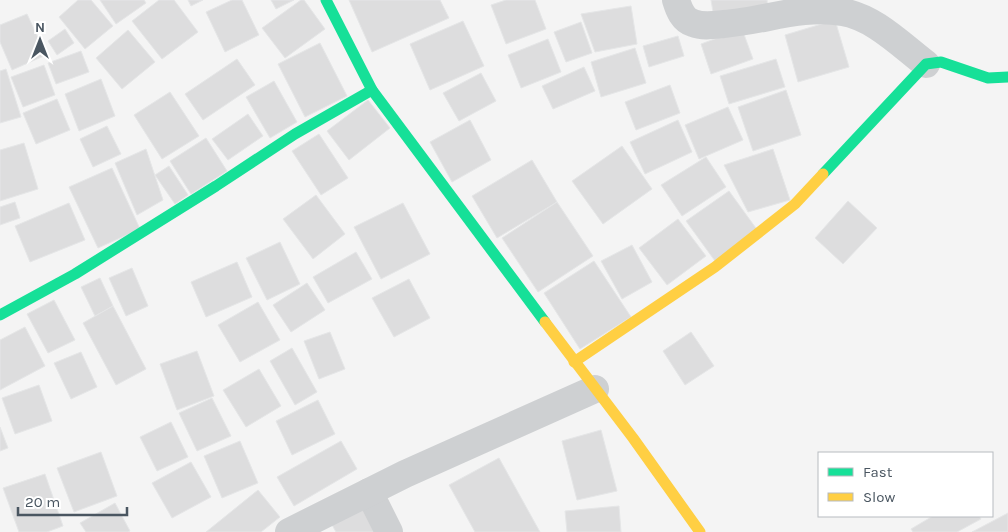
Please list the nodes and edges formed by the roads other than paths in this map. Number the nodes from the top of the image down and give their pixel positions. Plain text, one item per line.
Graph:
1 (326, 0) edge
2 (676, 0) edge
3 (926, 64) junction
4 (1008, 77) edge
5 (372, 90) junction
6 (0, 315) edge
7 (576, 365) junction
8 (593, 386) junction
9 (369, 492) junction
10 (288, 532) edge
11 (389, 532) edge
12 (700, 532) edge

1 - 5 street
2 - 3 street
3 - 4 street
3 - 7 street
5 - 6 street
5 - 7 street
7 - 8 street
8 - 9 street
8 - 12 street
9 - 10 street
9 - 11 street

